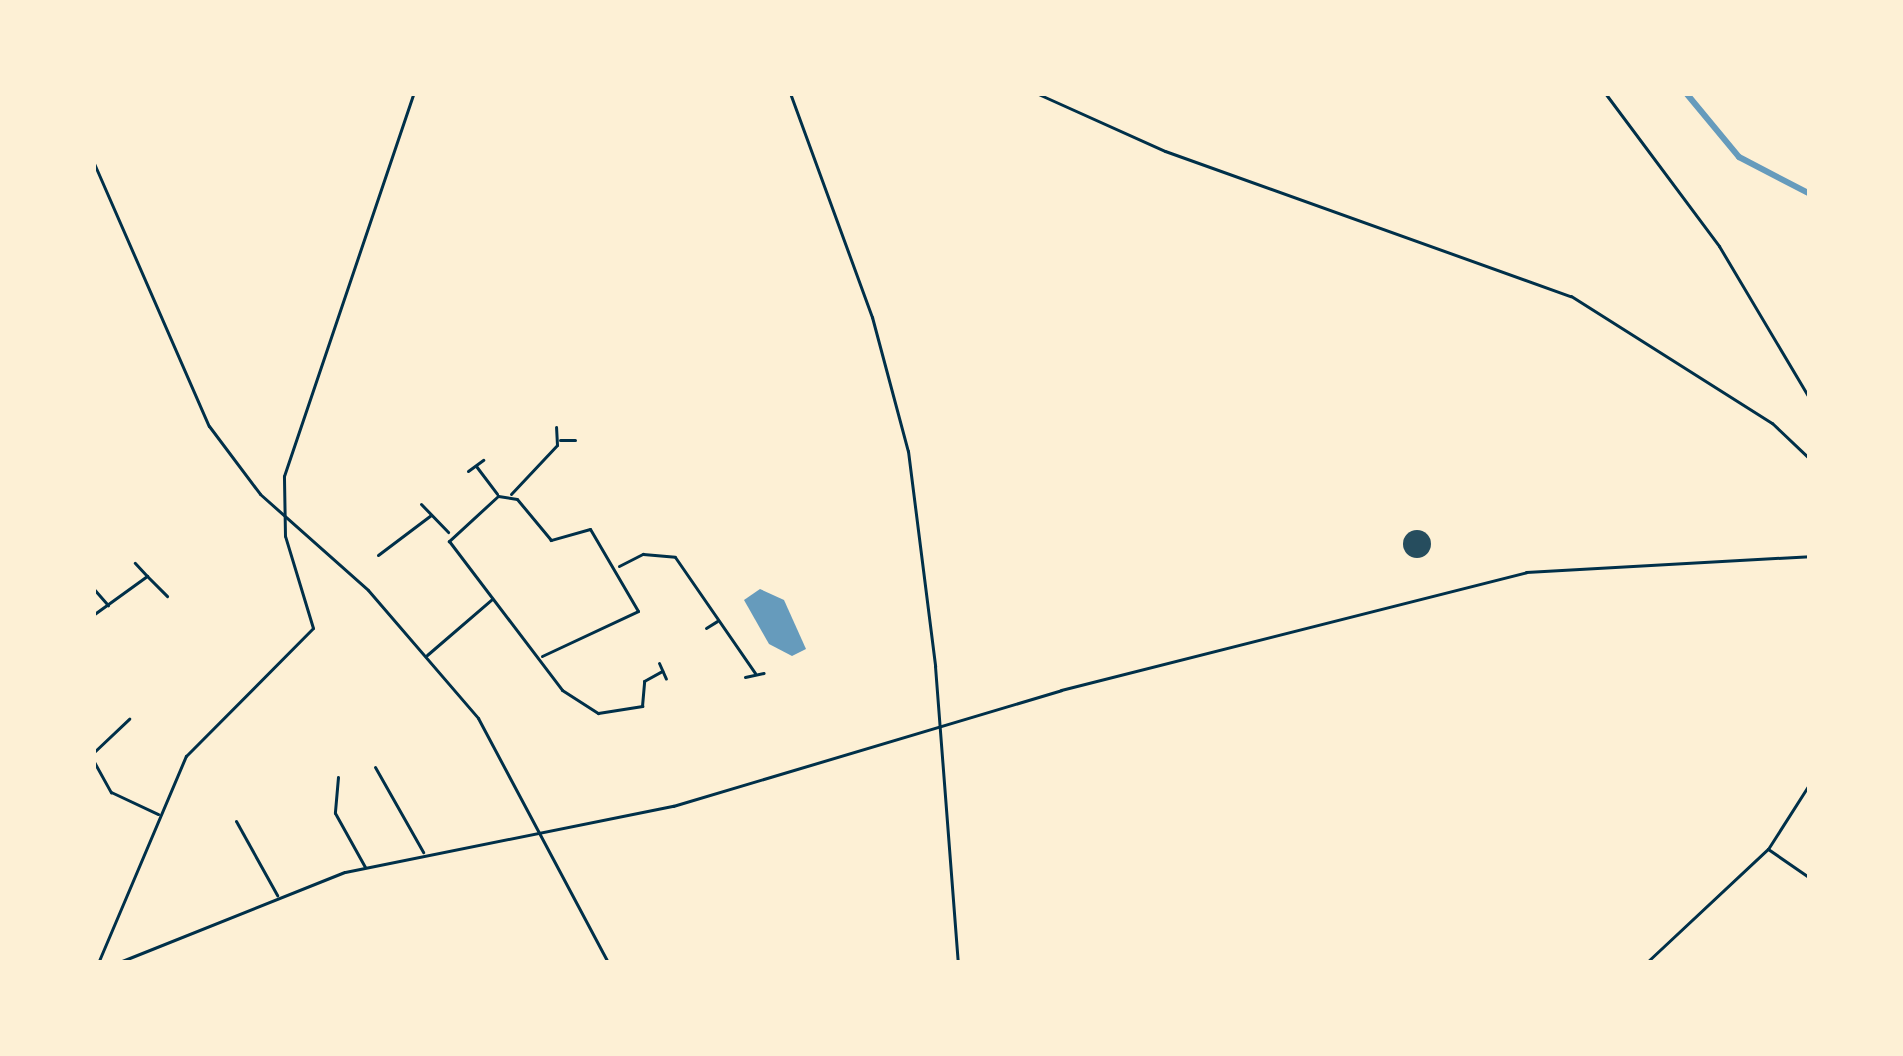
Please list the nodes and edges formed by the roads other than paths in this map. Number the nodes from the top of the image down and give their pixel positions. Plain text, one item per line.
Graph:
1 (414, 93) edge
2 (790, 93) edge
3 (1036, 93) edge
4 (1605, 93) edge
5 (93, 161) edge
6 (1810, 400) edge
7 (556, 427) dead end
8 (558, 440) junction
9 (575, 440) dead end
10 (1810, 459) edge
11 (483, 460) dead end
12 (476, 466) junction
13 (469, 472) dead end
14 (498, 496) junction
15 (511, 496) junction
16 (421, 504) dead end
17 (284, 515) junction
18 (431, 515) junction
19 (450, 533) junction
20 (379, 538) dead end
21 (385, 546) junction
22 (378, 555) dead end
23 (1810, 556) edge
24 (135, 562) dead end
25 (617, 566) junction
26 (147, 576) junction
27 (93, 588) edge
28 (167, 596) dead end
29 (493, 598) junction
30 (109, 606) junction
31 (93, 615) edge
32 (719, 620) junction
33 (706, 628) dead end
34 (542, 656) junction
35 (426, 657) junction
36 (659, 663) dead end
37 (662, 671) junction
38 (755, 673) junction
39 (764, 673) dead end
40 (745, 677) dead end
41 (666, 679) dead end
42 (129, 719) dead end
43 (115, 722) dead end
44 (936, 725) junction
45 (123, 728) junction
46 (93, 756) edge
47 (374, 767) dead end
48 (101, 776) junction
49 (338, 776) dead end
50 (93, 781) edge
51 (1810, 783) edge
52 (322, 791) dead end
53 (332, 792) junction
54 (158, 814) junction
55 (236, 821) dead end
56 (533, 833) junction
57 (1768, 849) junction
58 (423, 852) junction
59 (365, 867) junction
60 (1810, 878) edge
61 (277, 895) junction
62 (98, 963) edge
63 (117, 963) edge
64 (608, 963) edge
65 (958, 963) edge
66 (1646, 963) edge

1 - 17 street
2 - 44 street
3 - 10 street
4 - 6 street
5 - 17 street
7 - 8 street
8 - 9 street
8 - 15 street
11 - 12 street
12 - 13 street
12 - 14 street
14 - 15 street
14 - 19 street
15 - 25 street
16 - 18 street
17 - 35 street
17 - 54 street
18 - 19 street
18 - 21 street
19 - 29 street
20 - 21 street
21 - 22 street
23 - 44 street
24 - 26 street
25 - 32 street
25 - 34 street
26 - 28 street
26 - 30 street
27 - 30 street
29 - 34 street
29 - 35 street
30 - 31 street
32 - 33 street
32 - 38 street
34 - 37 street
35 - 56 street
36 - 37 street
37 - 41 street
38 - 39 street
38 - 40 street
42 - 45 street
43 - 45 street
44 - 56 street
44 - 65 street
45 - 46 street
46 - 48 street
47 - 58 street
48 - 50 street
48 - 54 street
49 - 53 street
51 - 57 street
52 - 53 street
53 - 59 street
54 - 62 street
55 - 61 street
56 - 58 street
56 - 64 street
57 - 60 street
57 - 66 street
58 - 59 street
59 - 61 street
61 - 63 street

